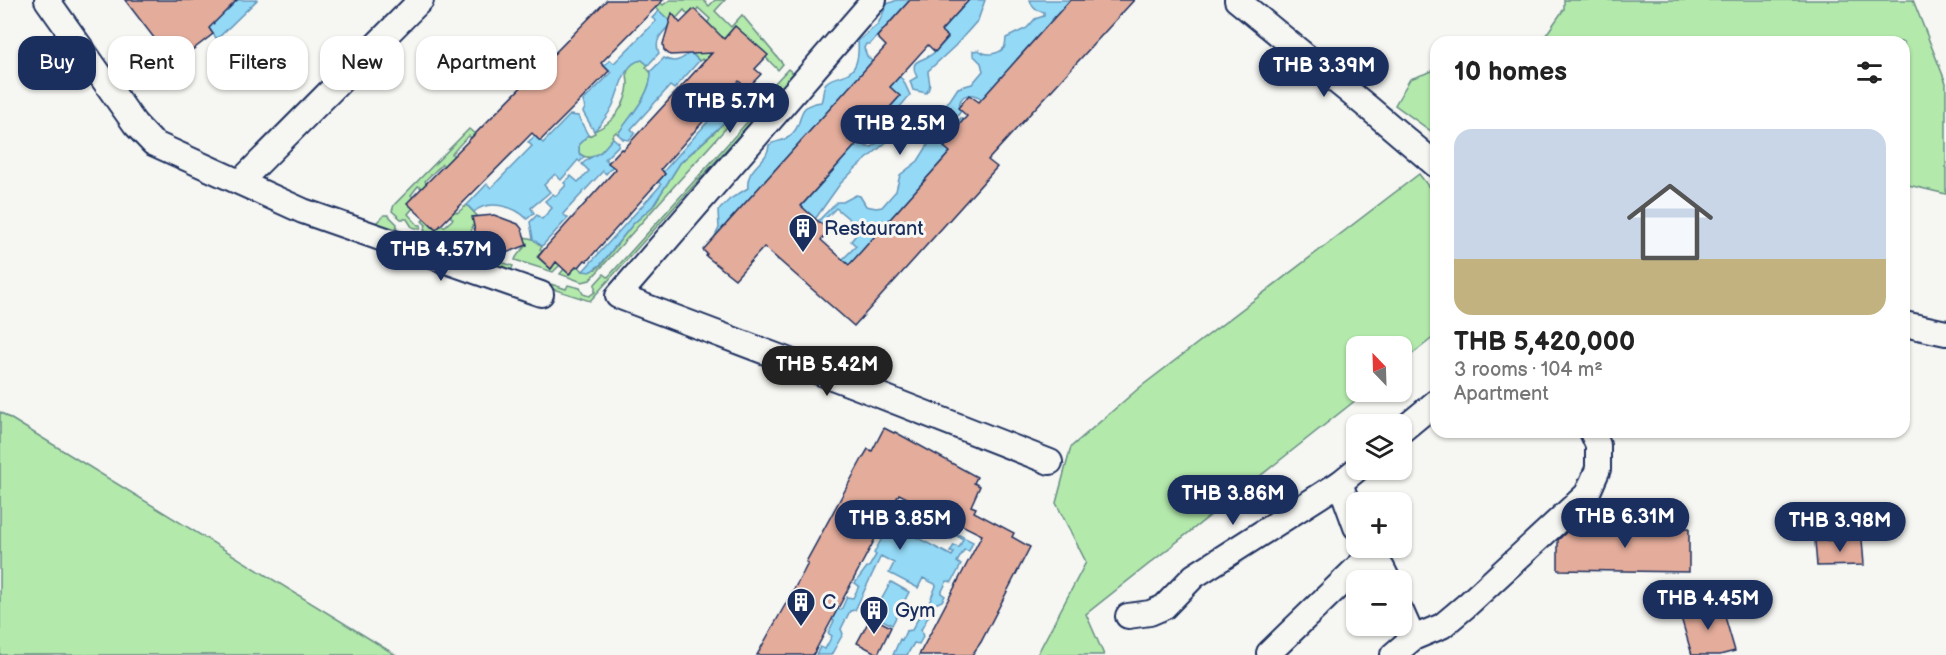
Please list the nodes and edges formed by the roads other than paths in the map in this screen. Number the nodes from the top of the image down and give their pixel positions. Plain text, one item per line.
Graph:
1 (47, 0) edge
2 (421, 0) edge
3 (874, 0) edge
4 (1237, 0) edge
5 (1430, 160) edge
6 (240, 182) junction
7 (541, 294) dead end
8 (1910, 325) edge
9 (1946, 333) edge
10 (1430, 407) edge
11 (1412, 422) edge
12 (1595, 438) edge
13 (1050, 462) dead end
14 (1346, 477) edge
15 (1360, 558) edge
16 (1371, 558) edge
17 (1383, 570) edge
18 (1128, 616) dead end
19 (1413, 638) joint
20 (1269, 653) dead end
21 (1393, 655) edge

1 - 6 street
2 - 6 street
3 - 13 street
4 - 5 street
6 - 7 street
8 - 9 street
10 - 11 street
12 - 19 street
14 - 18 street
15 - 20 street
16 - 17 street
19 - 21 street

